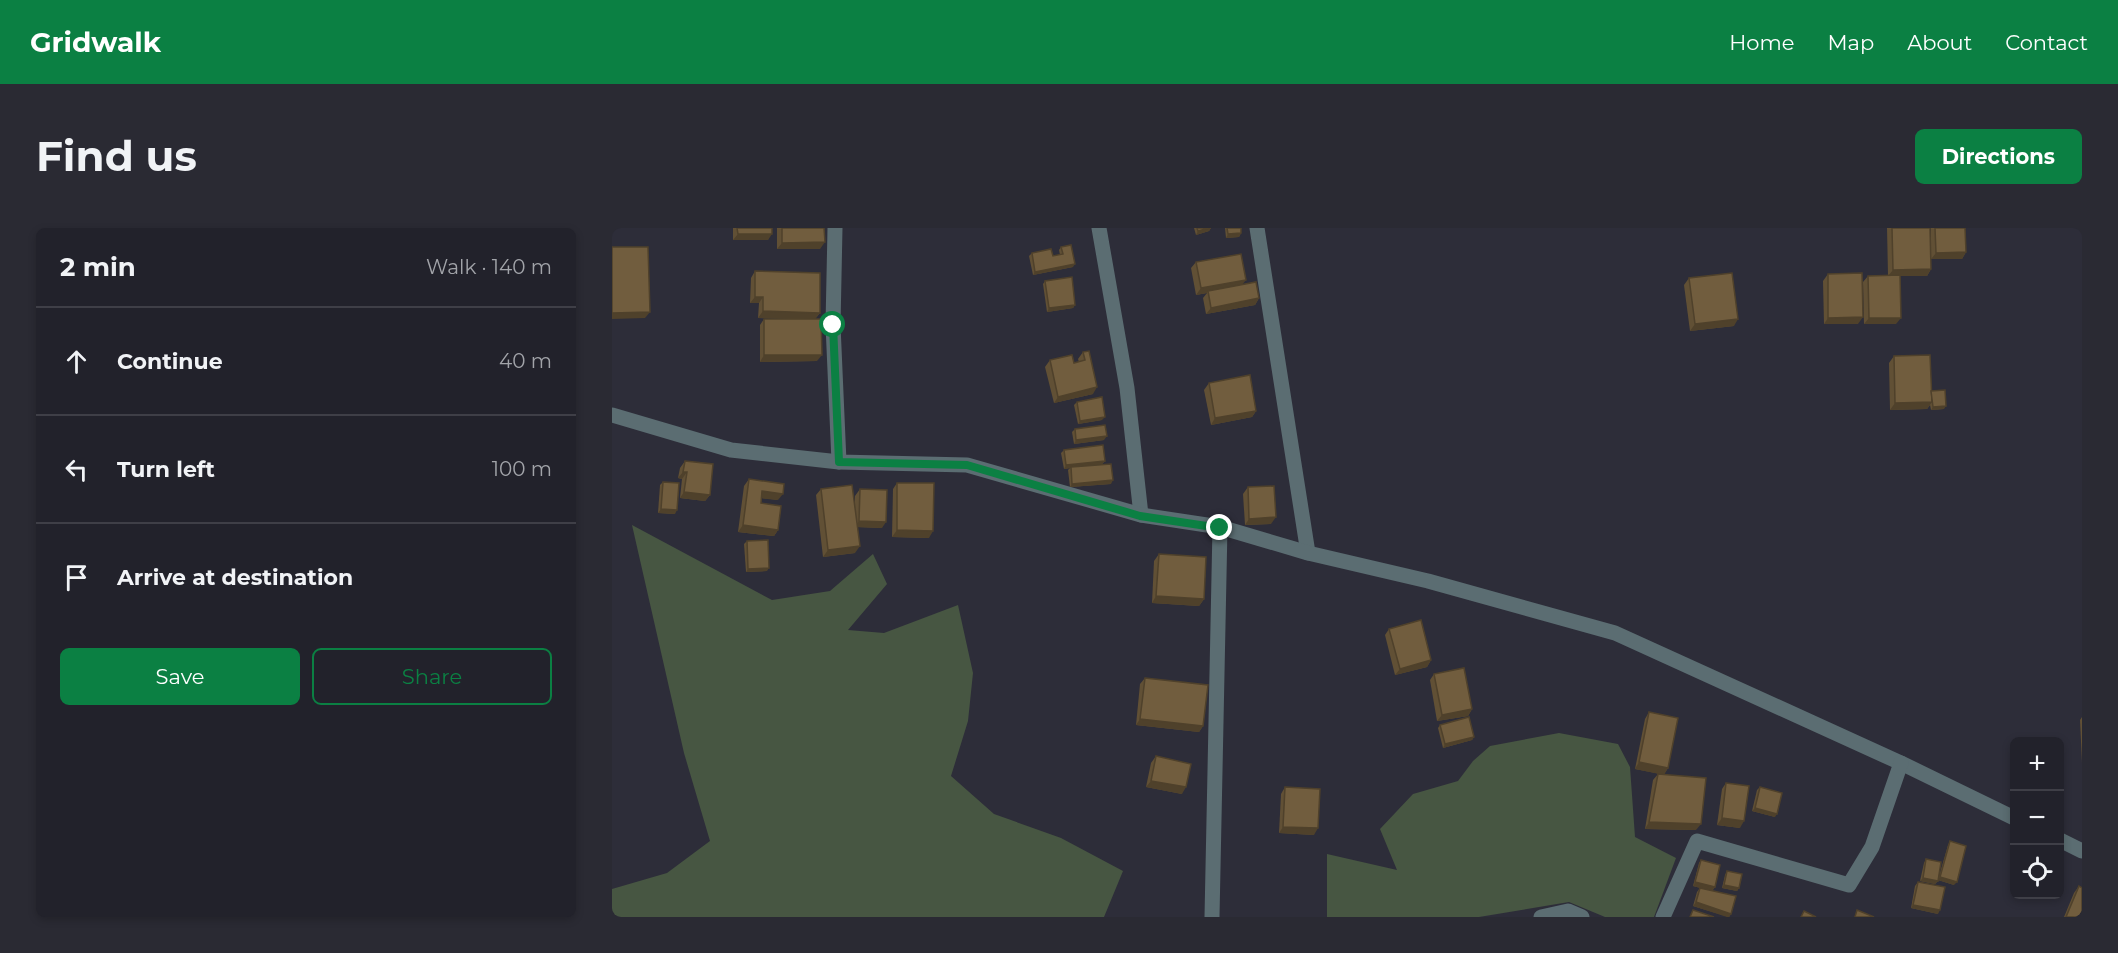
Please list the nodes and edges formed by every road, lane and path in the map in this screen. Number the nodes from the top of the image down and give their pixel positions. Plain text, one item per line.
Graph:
1 (835, 228) edge
2 (1099, 228) edge
3 (1257, 228) edge
4 (612, 415) edge
5 (839, 462) junction
6 (1140, 516) junction
7 (1220, 528) junction
8 (1308, 553) junction
9 (1901, 763) junction
10 (2010, 816) edge
11 (2064, 842) edge
12 (2082, 851) edge
13 (1212, 917) edge
14 (1541, 917) edge
15 (1582, 917) edge
16 (1663, 917) edge

1 - 5 street
2 - 6 street
3 - 8 street
4 - 5 street
5 - 6 street
6 - 7 street
7 - 8 street
7 - 13 street
8 - 9 street
9 - 10 street
9 - 16 street
11 - 12 street
14 - 15 street

